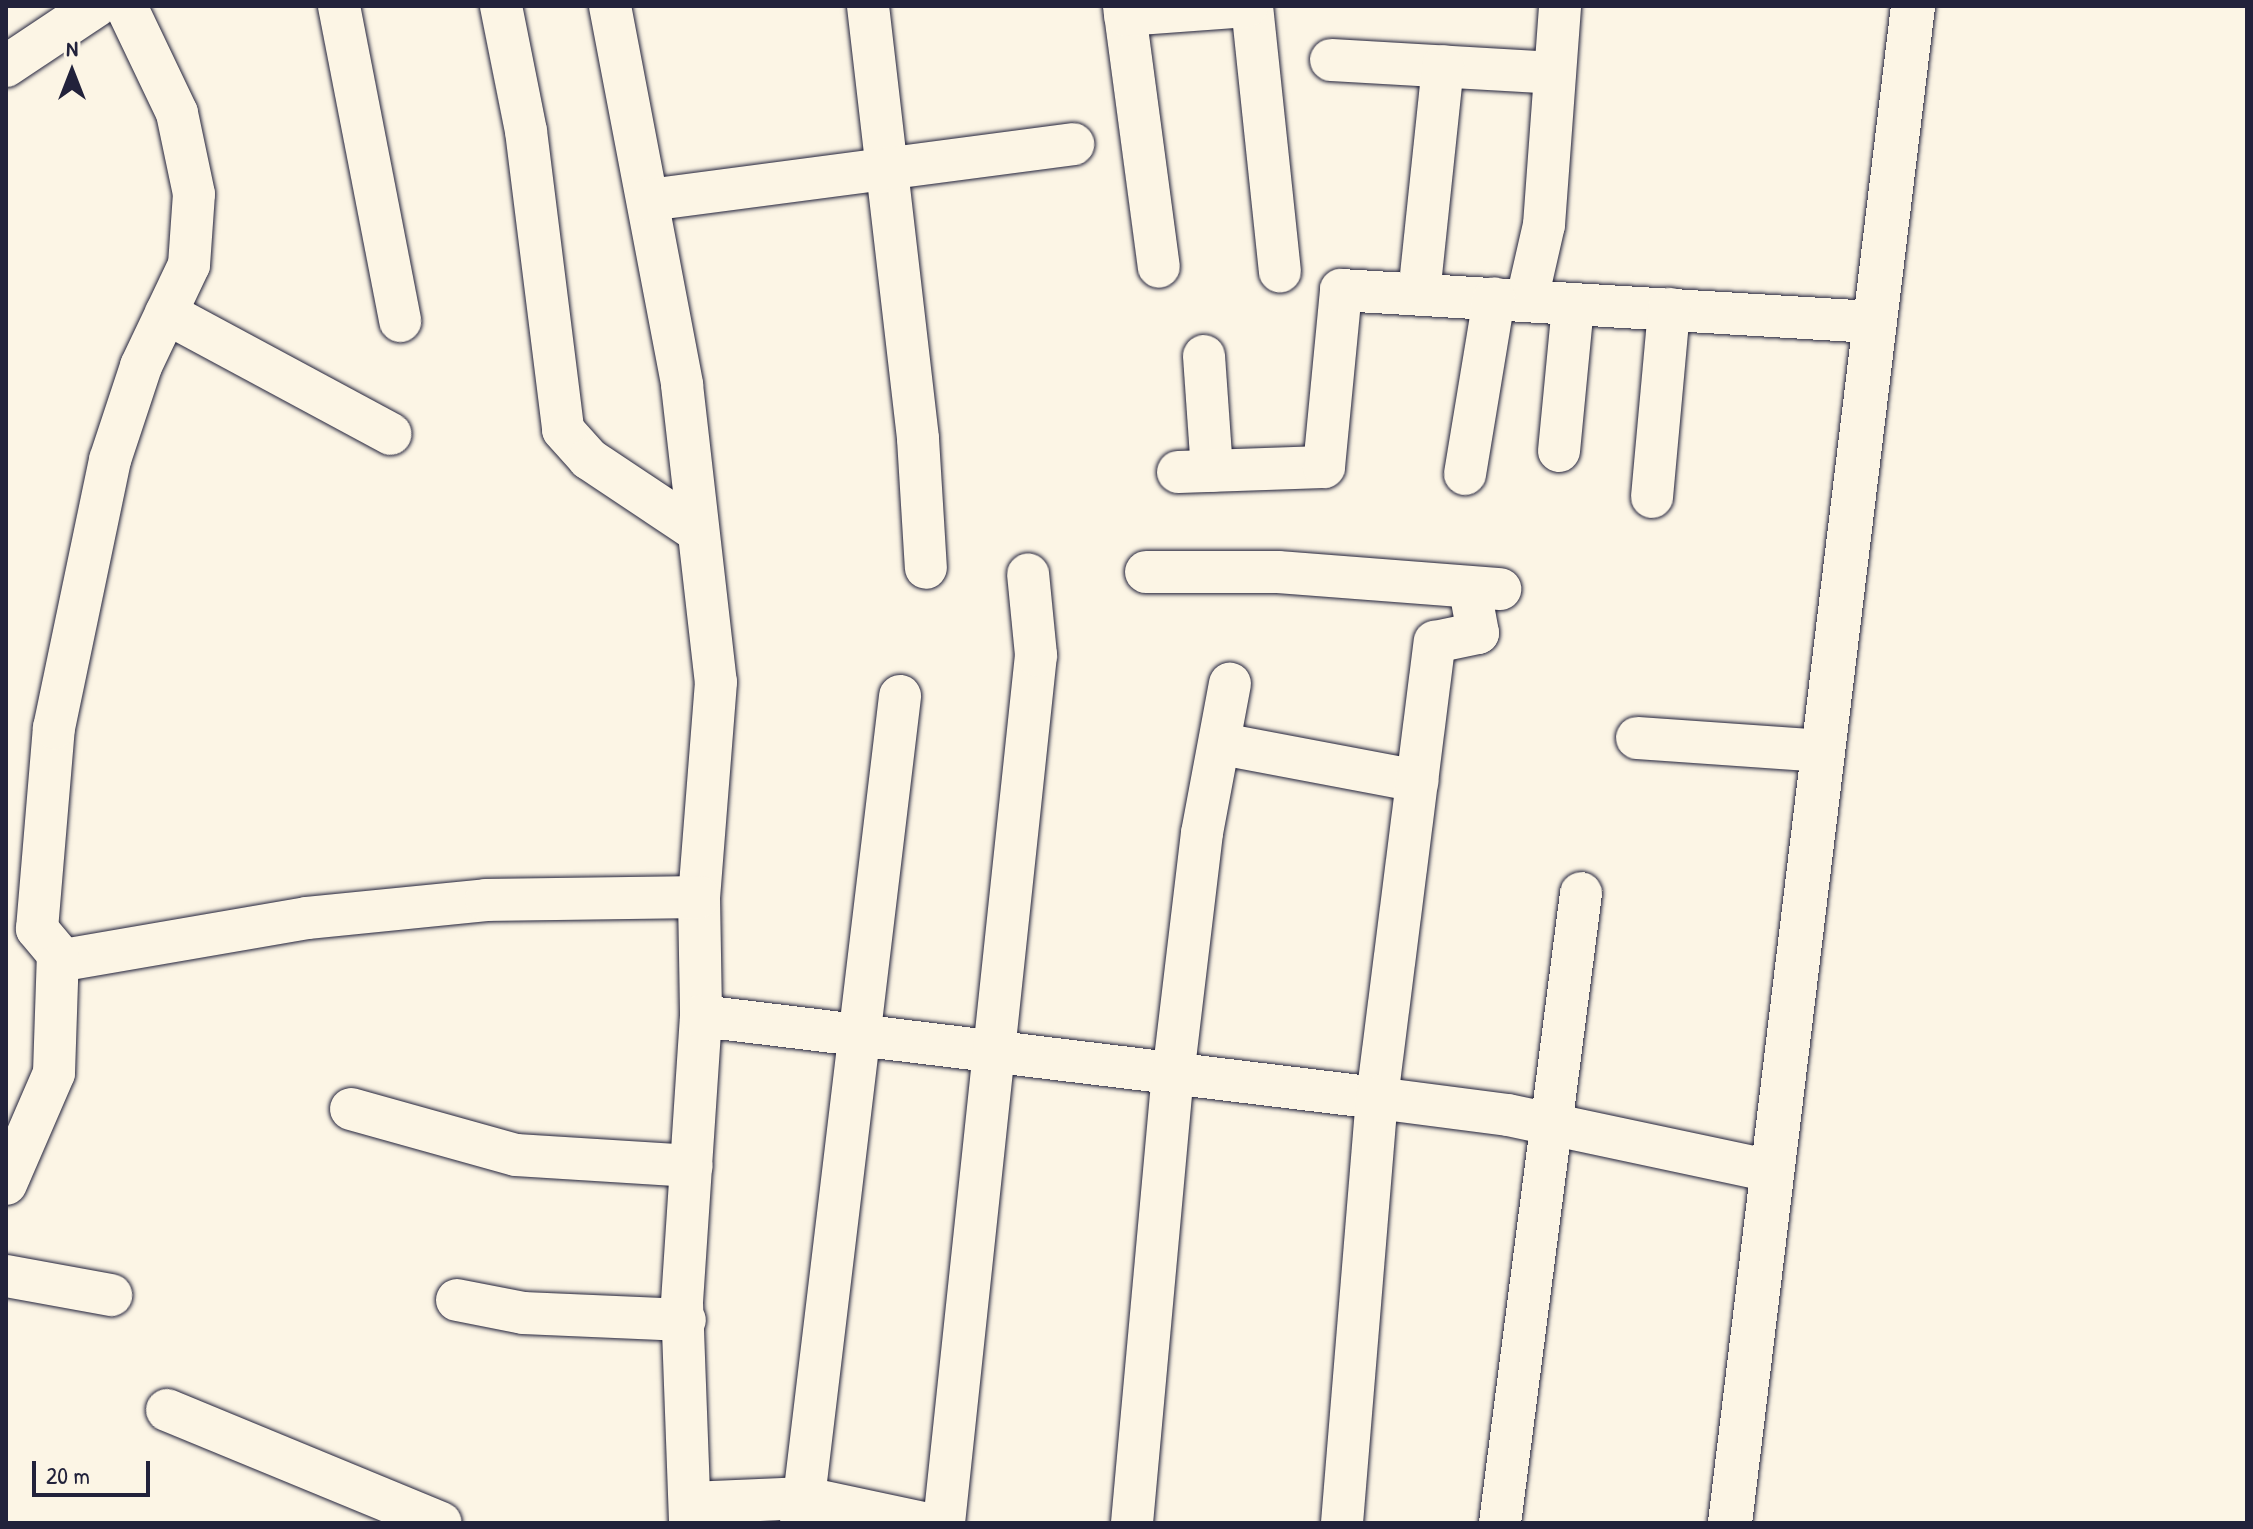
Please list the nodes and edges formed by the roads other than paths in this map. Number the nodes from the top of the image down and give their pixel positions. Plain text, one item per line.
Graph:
1 (96, 6) edge
2 (126, 6) edge
3 (339, 6) edge
4 (501, 6) edge
5 (610, 6) edge
6 (868, 6) edge
7 (1249, 6) edge
8 (1560, 6) edge
9 (1913, 6) edge
10 (1124, 11) edge
11 (1331, 60) dead end
12 (6, 66) edge
13 (1443, 66) junction
14 (1555, 73) junction
15 (1073, 144) dead end
16 (886, 172) junction
17 (649, 200) junction
18 (1159, 267) dead end
19 (1280, 272) dead end
20 (1419, 294) junction
21 (1510, 298) junction
22 (1573, 306) junction
23 (1669, 309) junction
24 (166, 313) junction
25 (400, 321) dead end
26 (1872, 322) junction
27 (1204, 356) dead end
28 (391, 434) dead end
29 (1559, 451) dead end
30 (1465, 474) dead end
31 (1652, 497) dead end
32 (697, 531) junction
33 (926, 568) dead end
34 (1146, 572) dead end
35 (1028, 574) dead end
36 (1230, 684) dead end
37 (900, 696) dead end
38 (1637, 738) dead end
39 (1222, 744) junction
40 (1821, 751) junction
41 (1418, 781) junction
42 (1581, 893) dead end
43 (699, 897) junction
44 (34, 942) edge
45 (701, 1016) junction
46 (855, 1034) junction
47 (990, 1050) junction
48 (1173, 1076) junction
49 (1377, 1098) junction
50 (351, 1109) dead end
51 (1551, 1126) junction
52 (692, 1166) junction
53 (1772, 1171) junction
54 (6, 1184) edge
55 (6, 1276) edge
56 (111, 1295) dead end
57 (457, 1300) dead end
58 (685, 1320) junction
59 (167, 1410) dead end
60 (804, 1510) edge
61 (690, 1513) edge
62 (441, 1523) edge
63 (923, 1523) edge
64 (944, 1523) edge
65 (1132, 1523) edge
66 (1342, 1523) edge
67 (1500, 1523) edge
68 (1730, 1523) edge

1 - 12 street
2 - 24 street
3 - 25 street
4 - 32 street
5 - 17 street
6 - 16 street
7 - 10 street
7 - 19 street
8 - 14 street
9 - 26 main road
10 - 18 street
11 - 13 street
13 - 14 street
13 - 20 street
14 - 21 street
15 - 16 street
16 - 17 street
16 - 33 street
17 - 32 street
20 - 21 street
20 - 27 street
21 - 22 street
21 - 30 street
22 - 23 street
22 - 29 street
23 - 26 street
23 - 31 street
24 - 28 street
24 - 44 street
26 - 40 main road
32 - 43 street
34 - 41 street
35 - 47 street
36 - 39 street
37 - 46 street
38 - 40 street
39 - 41 street
39 - 48 street
40 - 53 main road
41 - 49 street
42 - 51 street
43 - 44 street
43 - 45 street
44 - 54 street
45 - 46 street
45 - 52 street
46 - 47 street
46 - 60 street
47 - 48 street
47 - 64 street
48 - 49 street
48 - 65 street
49 - 51 street
49 - 66 street
50 - 52 street
51 - 53 street
51 - 67 street
52 - 58 street
53 - 68 main road
55 - 56 street
57 - 58 street
58 - 61 street
59 - 62 street
60 - 61 street
60 - 63 street

